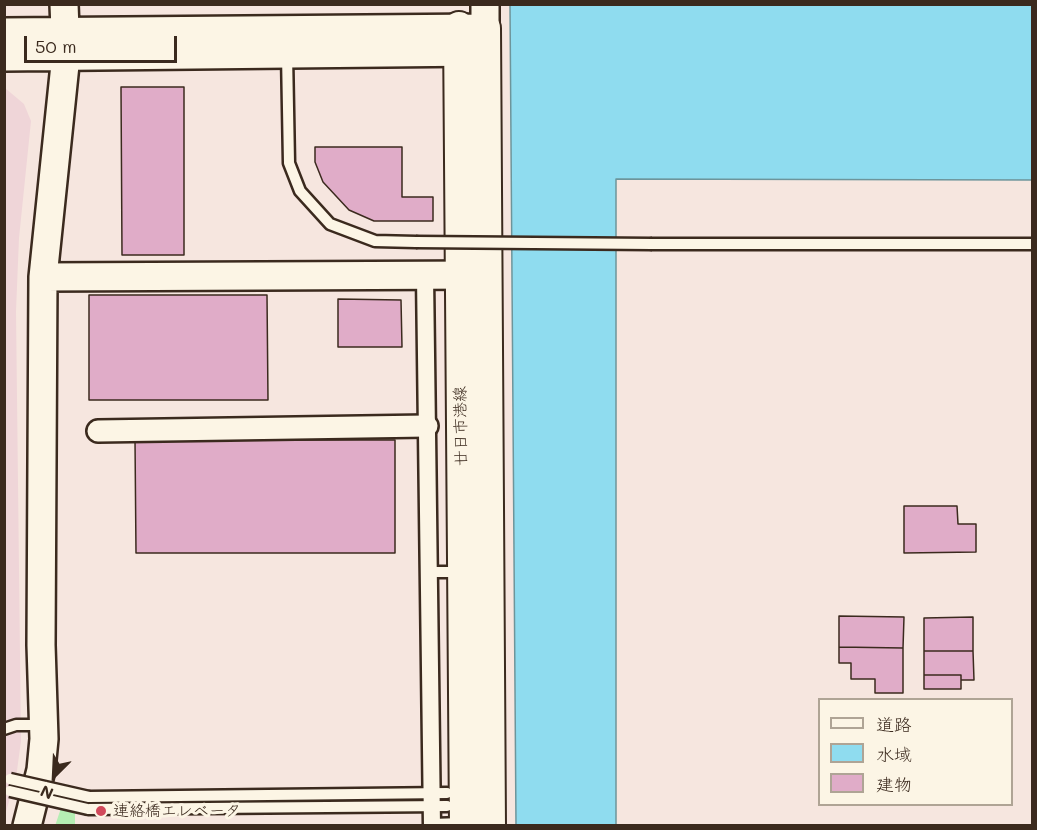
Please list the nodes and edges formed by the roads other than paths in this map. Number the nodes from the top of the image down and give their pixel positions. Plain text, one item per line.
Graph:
1 (471, 28) edge
2 (65, 30) edge
3 (4, 32) edge
4 (288, 54) junction
5 (4, 57) edge
6 (1032, 244) edge
7 (472, 275) junction
8 (425, 276) junction
9 (43, 277) junction
10 (427, 426) junction
11 (98, 431) dead end
12 (475, 571) junction
13 (429, 572) junction
14 (44, 726) junction
15 (4, 729) edge
16 (4, 779) edge
17 (4, 791) edge
18 (462, 814) edge
19 (27, 825) edge
20 (432, 825) edge

1 - 2 street
1 - 4 street
1 - 7 main road, 廿日市港線
2 - 3 street
2 - 4 street
2 - 5 street
2 - 9 street
4 - 6 lane, bridge
7 - 8 street
7 - 12 main road, 廿日市港線
8 - 9 street
8 - 10 street
9 - 14 street
10 - 11 street
10 - 13 street
12 - 13 lane
12 - 18 main road, 廿日市港線
13 - 18 street
14 - 15 lane
14 - 19 street
16 - 18 lane, bridge
17 - 18 lane, bridge
18 - 20 street
18 - 20 lane

